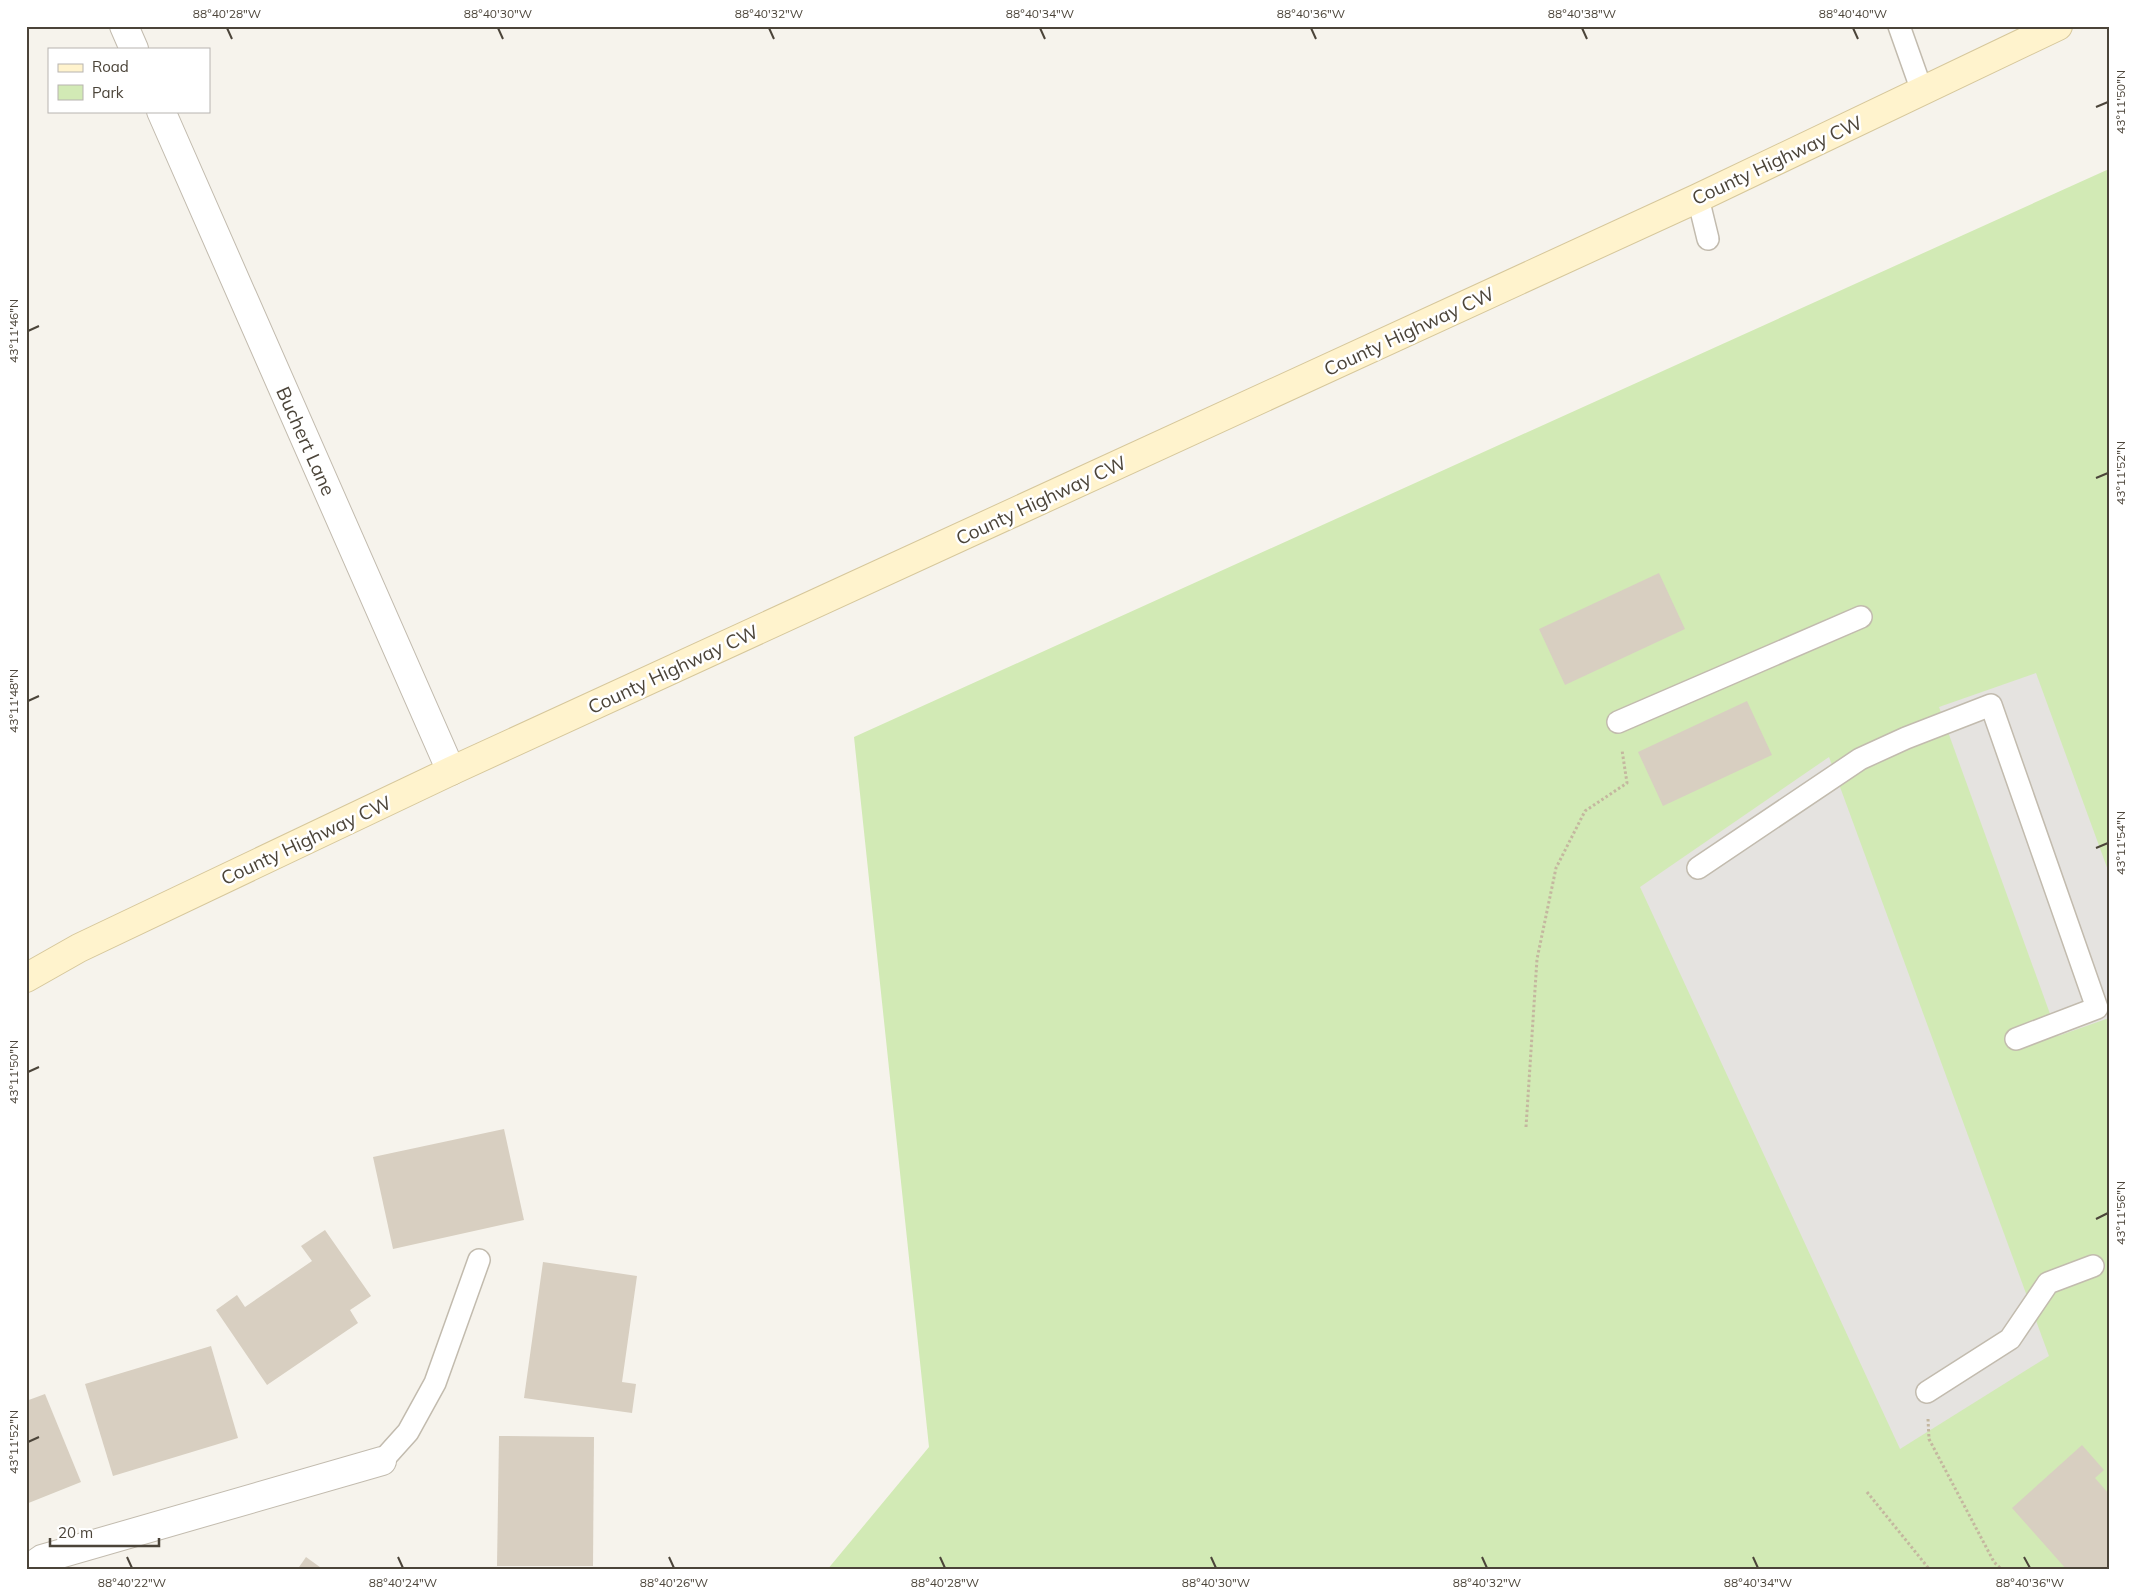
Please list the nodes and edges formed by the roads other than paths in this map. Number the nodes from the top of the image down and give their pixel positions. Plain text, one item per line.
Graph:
1 (124, 26) edge
2 (1899, 26) edge
3 (2058, 26) edge
4 (134, 48) edge
5 (1922, 91) junction
6 (161, 112) edge
7 (1698, 198) junction
8 (1708, 239) dead end
9 (1861, 617) dead end
10 (1618, 722) road end
11 (451, 771) junction
12 (1698, 868) dead end
13 (26, 978) edge
14 (2016, 1039) dead end
15 (479, 1260) dead end
16 (2093, 1266) dead end
17 (1927, 1392) road end
18 (382, 1461) joint
19 (26, 1570) edge

1 - 4 street
2 - 5 lane
3 - 5 street, County Highway CW
5 - 7 street, County Highway CW
6 - 11 street, Buchert Lane
7 - 8 lane
7 - 11 street, County Highway CW
9 - 10 lane
11 - 13 street, County Highway CW
12 - 14 lane
15 - 18 lane
16 - 17 lane
18 - 19 street

